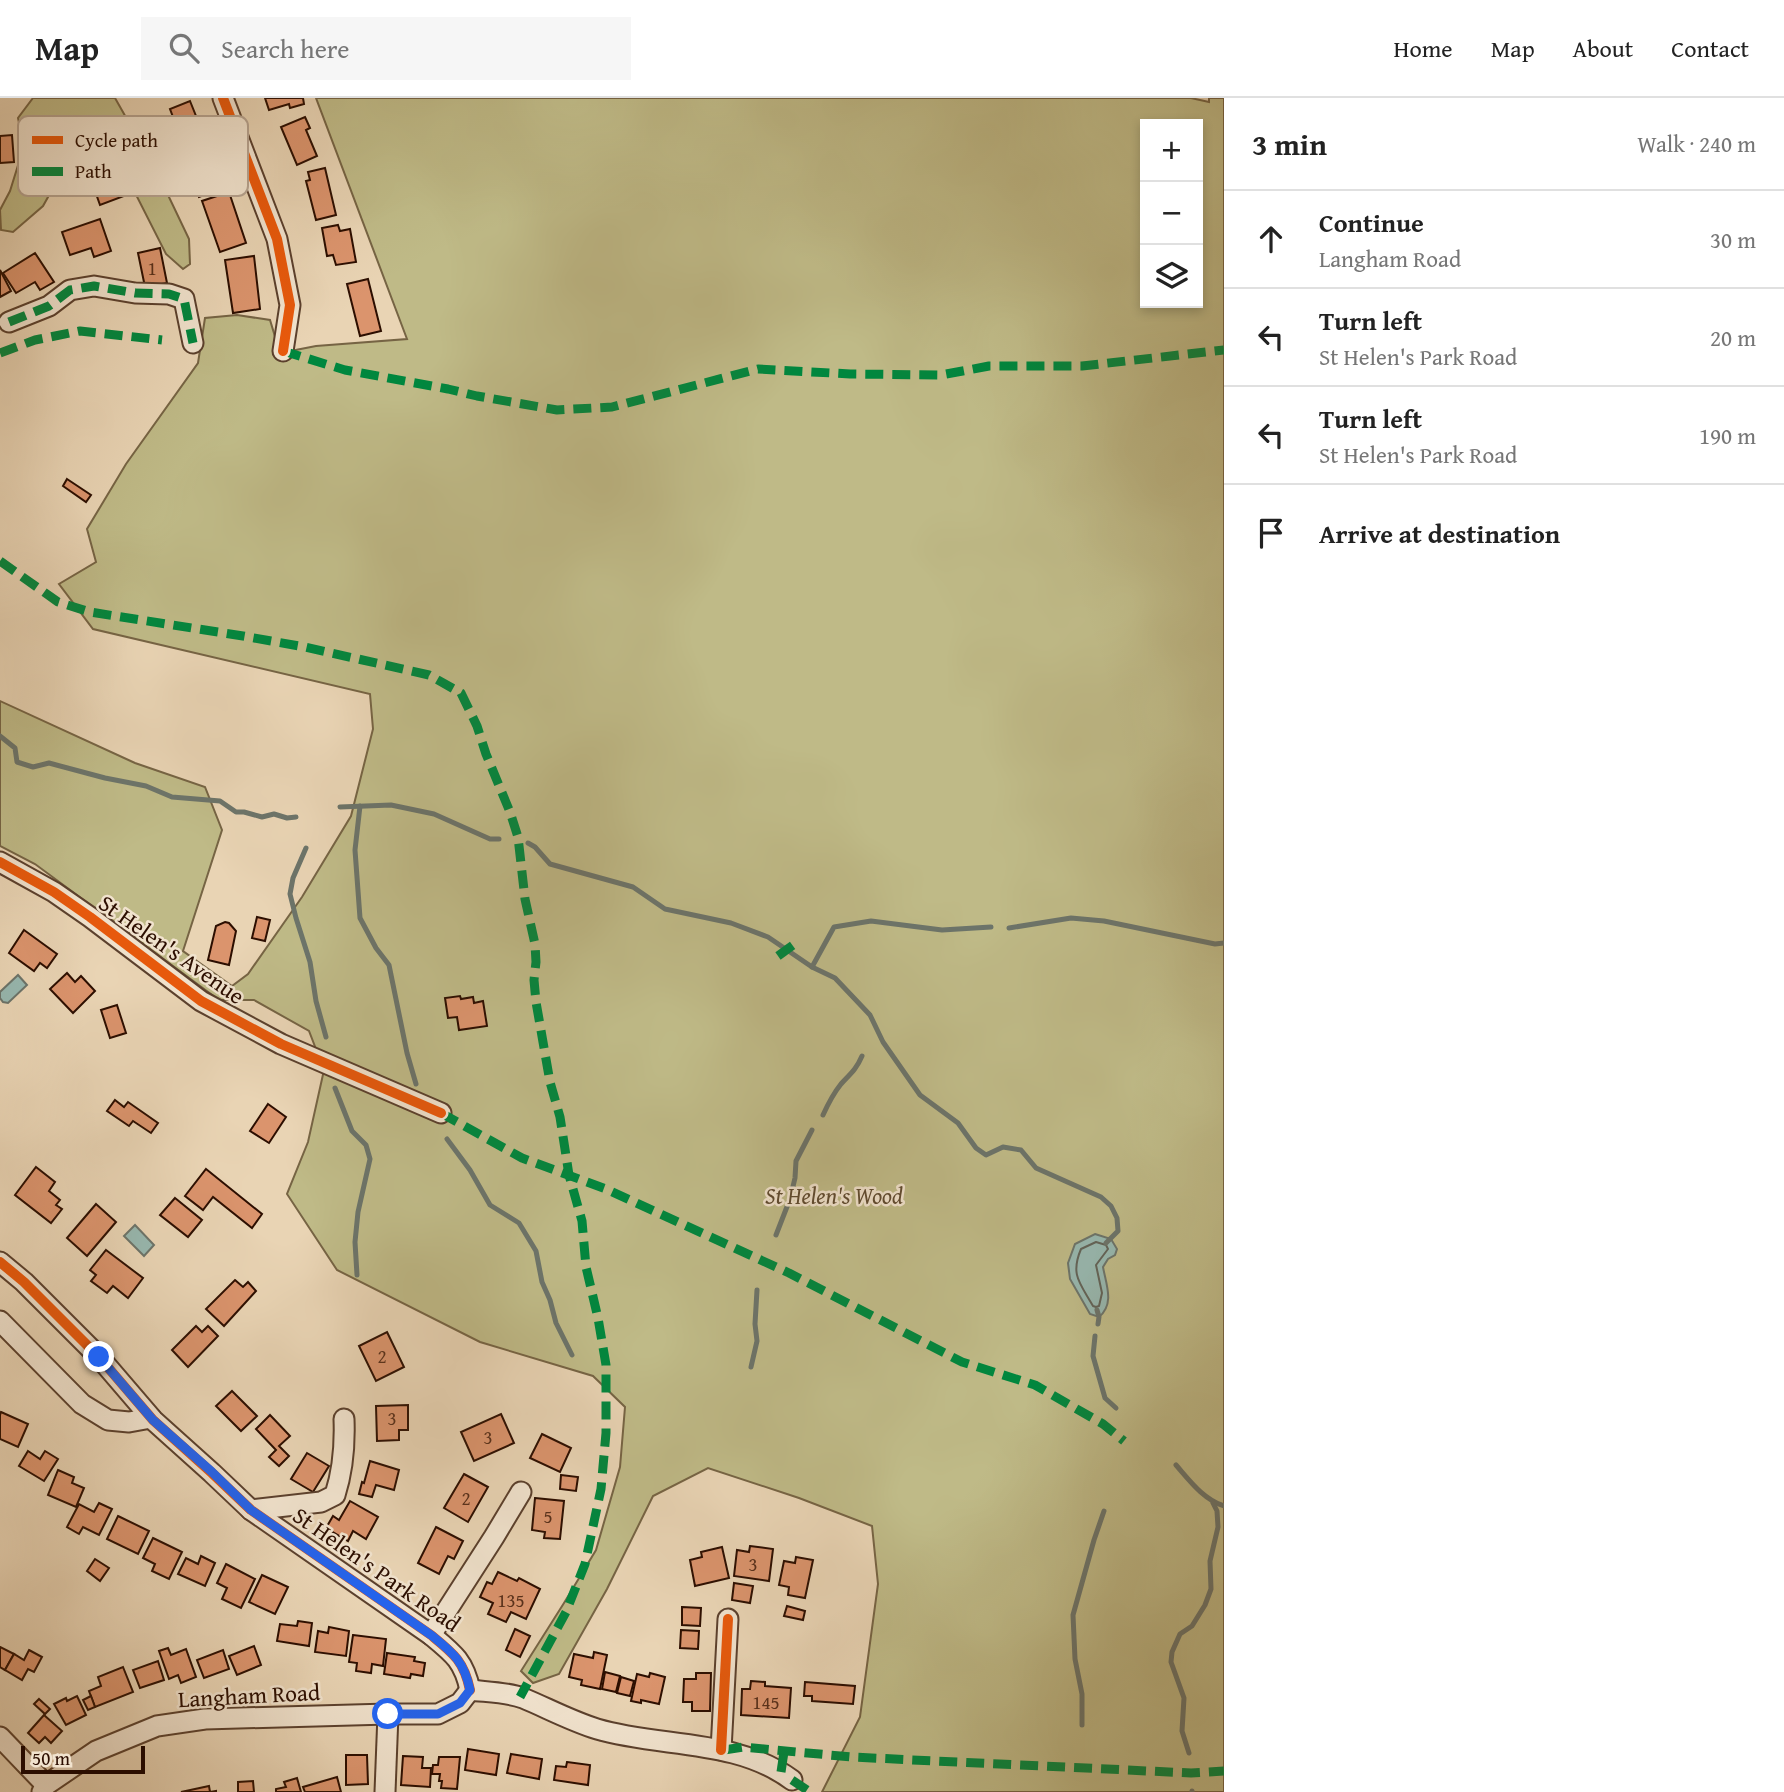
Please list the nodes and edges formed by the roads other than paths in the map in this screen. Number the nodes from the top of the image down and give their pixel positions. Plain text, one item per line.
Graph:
1 (223, 98) edge
2 (230, 116) edge
3 (248, 163) edge
4 (9, 323) dead end
5 (192, 342) dead end
6 (283, 351) dead end
7 (0, 862) edge
8 (441, 1113) dead end
9 (0, 1262) edge
10 (0, 1321) edge
11 (151, 1418) junction
12 (344, 1419) dead end
13 (520, 1492) dead end
14 (251, 1510) junction
15 (728, 1619) dead end
16 (431, 1635) junction
17 (470, 1690) junction
18 (388, 1714) junction
19 (0, 1737) edge
20 (721, 1749) junction
21 (784, 1781) edge
22 (44, 1788) edge
23 (385, 1792) edge

1 - 2 street
3 - 6 street
4 - 5 street
7 - 8 street, St Helen's Avenue
9 - 11 street, St Helen's Park Road
10 - 11 street
11 - 14 street, St Helen's Park Road
12 - 14 street
13 - 16 street
14 - 16 street, St Helen's Park Road
15 - 20 street
16 - 17 street, St Helen's Park Road
17 - 18 street, Langham Road
17 - 20 street
18 - 22 street, Langham Road
18 - 23 street
19 - 22 street
20 - 21 street

